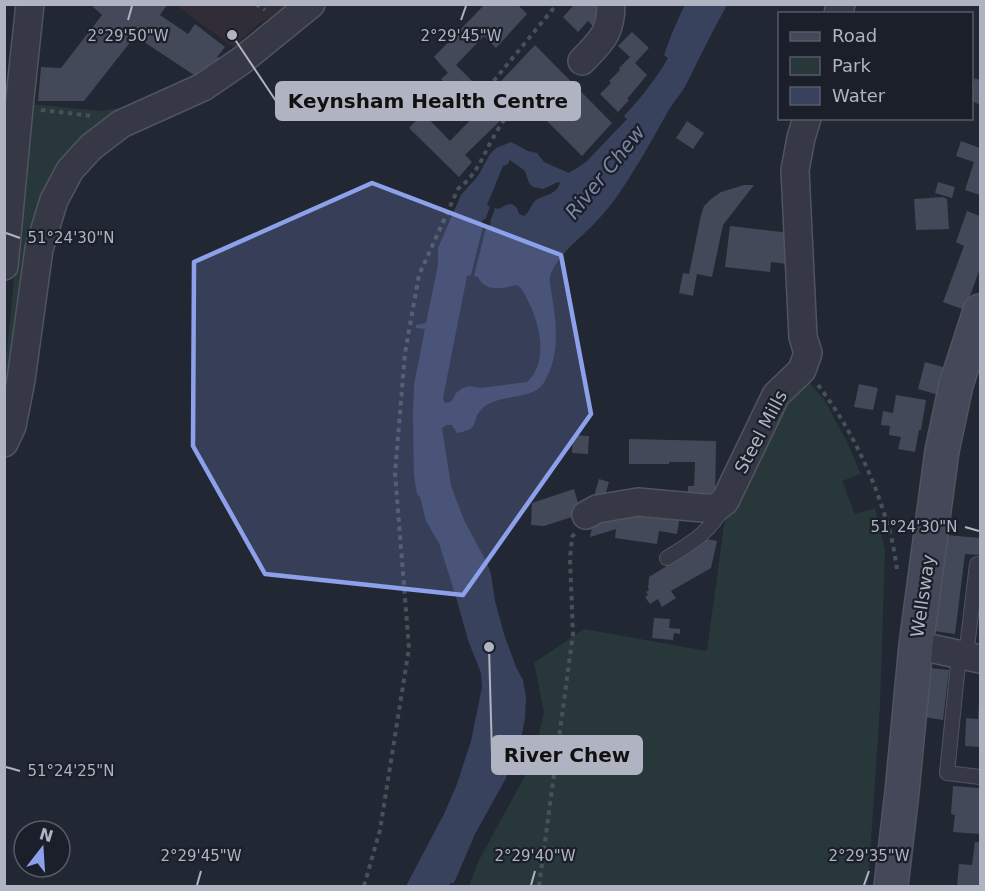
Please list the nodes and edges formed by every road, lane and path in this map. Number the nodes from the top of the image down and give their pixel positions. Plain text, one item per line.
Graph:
1 (30, 4) edge
2 (312, 4) edge
3 (557, 4) edge
4 (611, 4) edge
5 (582, 61) dead end
6 (14, 74) edge
7 (19, 107) junction
8 (98, 117) dead end
9 (806, 120) edge
10 (4, 266) edge
11 (981, 311) edge
12 (808, 353) junction
13 (4, 443) edge
14 (725, 501) junction
15 (586, 515) joint
16 (668, 558) dead end
17 (981, 564) edge
18 (898, 575) dead end
19 (916, 645) junction
20 (968, 656) edge
21 (981, 777) edge
22 (364, 886) edge
23 (539, 886) edge
24 (891, 886) edge

1 - 6 street
2 - 13 street
3 - 22 path
4 - 5 street
6 - 7 street
7 - 8 path
7 - 10 street
9 - 12 street
11 - 19 main road, Wellsway
12 - 14 street, Steel Mills
12 - 18 path
14 - 15 street
14 - 16 lane
15 - 23 path
17 - 20 lane
19 - 20 street
19 - 24 main road, Wellsway
20 - 21 lane

